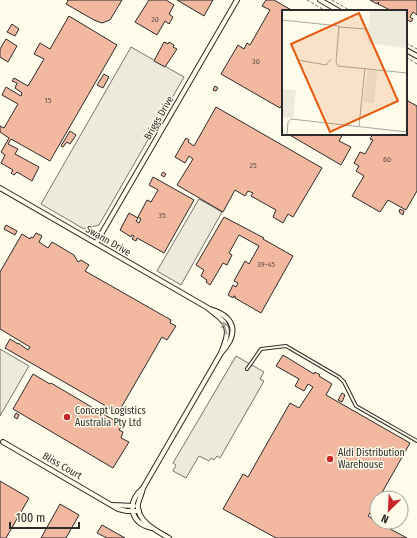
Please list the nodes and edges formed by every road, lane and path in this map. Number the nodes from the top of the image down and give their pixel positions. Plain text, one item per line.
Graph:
1 (237, 0) edge
2 (307, 0) edge
3 (320, 0) edge
4 (332, 0) edge
5 (324, 10) edge
6 (337, 10) edge
7 (350, 10) edge
8 (407, 44) edge
9 (417, 49) edge
10 (407, 51) edge
11 (417, 56) edge
12 (407, 58) edge
13 (417, 64) edge
14 (0, 188) edge
15 (96, 243) junction
16 (247, 369) dead end
17 (417, 441) edge
18 (3, 442) dead end
19 (143, 488) junction
20 (112, 505) junction
21 (132, 506) junction
22 (138, 506) junction
23 (132, 511) junction
24 (139, 511) junction
25 (152, 528) junction
26 (169, 538) edge

1 - 15 street, Briggs Drive
2 - 5 path
3 - 6 street
4 - 7 path
8 - 9 path
10 - 11 street
12 - 13 path
14 - 15 street, Swann Drive
15 - 19 street, Swann Drive
16 - 17 lane
18 - 20 street, Bliss Court
19 - 21 street, Swann Drive
19 - 22 street, Swann Drive
20 - 21 street, Bliss Court
20 - 23 street, Bliss Court
21 - 22 street, Bliss Court
21 - 23 street
22 - 24 street, Swann Drive
23 - 24 street, Bliss Court
23 - 25 street, Swann Drive
24 - 25 street, Swann Drive
25 - 26 street, Swann Drive

